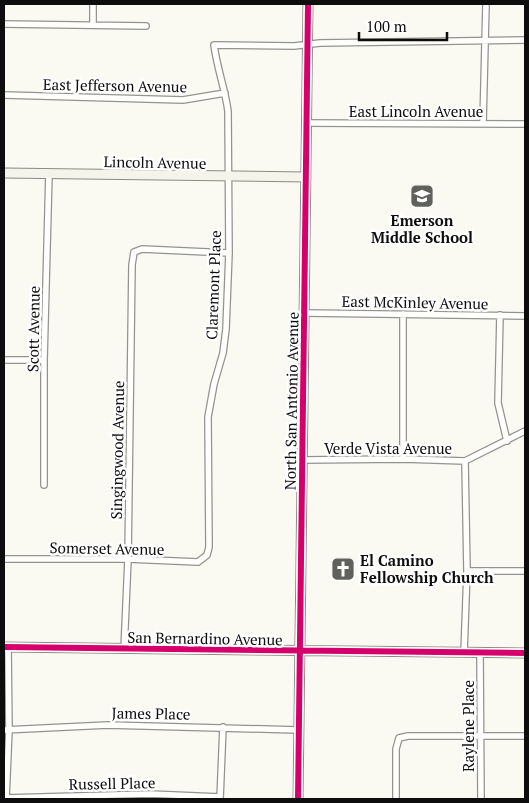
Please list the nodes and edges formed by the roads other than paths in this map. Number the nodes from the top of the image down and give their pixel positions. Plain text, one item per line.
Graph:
1 (94, 4) edge
2 (308, 4) edge
3 (486, 4) edge
4 (4, 24) edge
5 (93, 25) junction
6 (146, 26) dead end
7 (485, 40) junction
8 (525, 40) edge
9 (307, 45) junction
10 (225, 93) junction
11 (4, 95) edge
12 (306, 123) junction
13 (483, 123) junction
14 (525, 124) edge
15 (4, 173) edge
16 (49, 174) junction
17 (227, 177) junction
18 (306, 177) junction
19 (229, 253) junction
20 (304, 313) junction
21 (403, 314) junction
22 (500, 316) junction
23 (525, 316) edge
24 (4, 360) edge
25 (44, 360) junction
26 (525, 431) edge
27 (507, 441) junction
28 (403, 459) junction
29 (303, 460) junction
30 (465, 461) junction
31 (44, 485) dead end
32 (207, 555) joint
33 (4, 559) edge
34 (128, 560) junction
35 (468, 571) junction
36 (525, 571) edge
37 (6, 647) edge
38 (124, 650) junction
39 (300, 651) junction
40 (464, 653) junction
41 (480, 654) junction
42 (525, 654) edge
43 (222, 727) junction
44 (6, 730) edge
45 (298, 730) junction
46 (481, 736) junction
47 (525, 736) edge
48 (150, 797) edge
49 (76, 798) edge
50 (220, 798) edge
51 (5, 799) edge
52 (298, 799) edge
53 (396, 799) edge
54 (481, 799) edge

1 - 5 street
2 - 9 main road, North San Antonio Avenue
3 - 7 street
4 - 5 street
5 - 6 street
7 - 8 street
7 - 9 street
7 - 13 street
9 - 10 street, Claremont Place
9 - 12 main road, North San Antonio Avenue
10 - 11 street, East Jefferson Avenue
10 - 17 street, Claremont Place
12 - 13 street, East Lincoln Avenue
12 - 18 main road, North San Antonio Avenue
13 - 14 street, East Lincoln Avenue
15 - 16 main road, Lincoln Avenue
16 - 17 main road, Lincoln Avenue
16 - 25 street, Scott Avenue
17 - 18 main road, Lincoln Avenue
17 - 19 street, Claremont Place
18 - 20 main road, North San Antonio Avenue
19 - 32 street, Claremont Place
19 - 34 street, Singingwood Avenue
20 - 21 street, East McKinley Avenue
20 - 29 main road, North San Antonio Avenue
21 - 22 street, East McKinley Avenue
21 - 28 street
22 - 23 street, East McKinley Avenue
22 - 27 street
24 - 25 street
25 - 31 street, Scott Avenue
26 - 27 street, Verde Vista Avenue
27 - 30 street, Verde Vista Avenue
28 - 29 street, Verde Vista Avenue
28 - 30 street, Verde Vista Avenue
29 - 39 main road, North San Antonio Avenue
30 - 35 street
32 - 34 street, Somerset Avenue
33 - 34 street, Somerset Avenue
34 - 38 street, Singingwood Avenue
35 - 36 street
35 - 40 street
37 - 38 main road, San Bernardino Avenue
37 - 44 street
38 - 39 main road, San Bernardino Avenue
39 - 40 main road, San Bernardino Avenue
39 - 45 main road, North San Antonio Avenue
40 - 41 main road, San Bernardino Avenue
41 - 42 main road, San Bernardino Avenue
41 - 46 street, Raylene Place
43 - 44 street, James Place
43 - 45 street, James Place
43 - 50 street
44 - 51 street
45 - 52 main road, North San Antonio Avenue
46 - 47 street
46 - 53 street
46 - 54 street, Raylene Place
48 - 49 street, Russell Place
48 - 50 street, Russell Place
49 - 51 street, Russell Place

